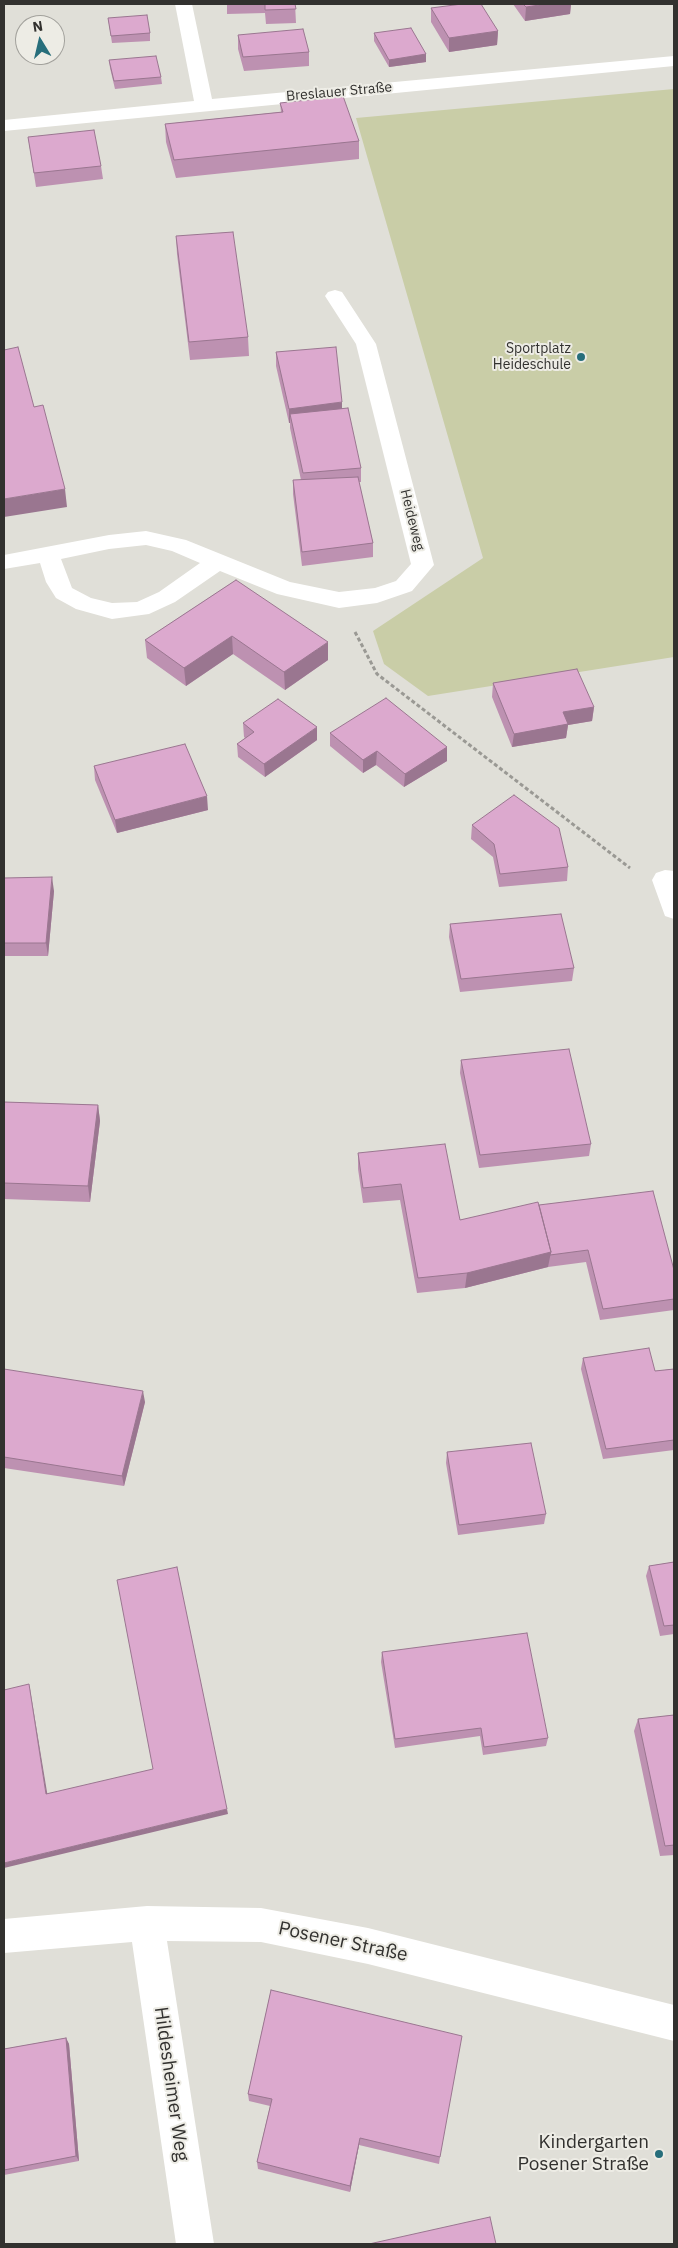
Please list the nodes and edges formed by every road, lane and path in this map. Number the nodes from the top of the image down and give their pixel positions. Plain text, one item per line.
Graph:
1 (183, 4) edge
2 (674, 61) edge
3 (204, 105) junction
4 (4, 126) edge
5 (335, 296) dead end
6 (48, 554) junction
7 (218, 561) junction
8 (4, 562) edge
9 (339, 600) junction
10 (669, 880) edge
11 (674, 909) edge
12 (147, 1923) junction
13 (4, 1936) edge
14 (674, 2023) edge
15 (194, 2244) edge

1 - 3 street
2 - 3 street, Breslauer Straße
3 - 4 street, Breslauer Straße
5 - 9 street, Heideweg
6 - 7 street, Heideweg
6 - 7 street
6 - 8 street, Heideweg
7 - 9 street, Heideweg
9 - 10 path
10 - 11 street
12 - 13 street, Posener Straße
12 - 14 street, Posener Straße
12 - 15 street, Hildesheimer Weg

